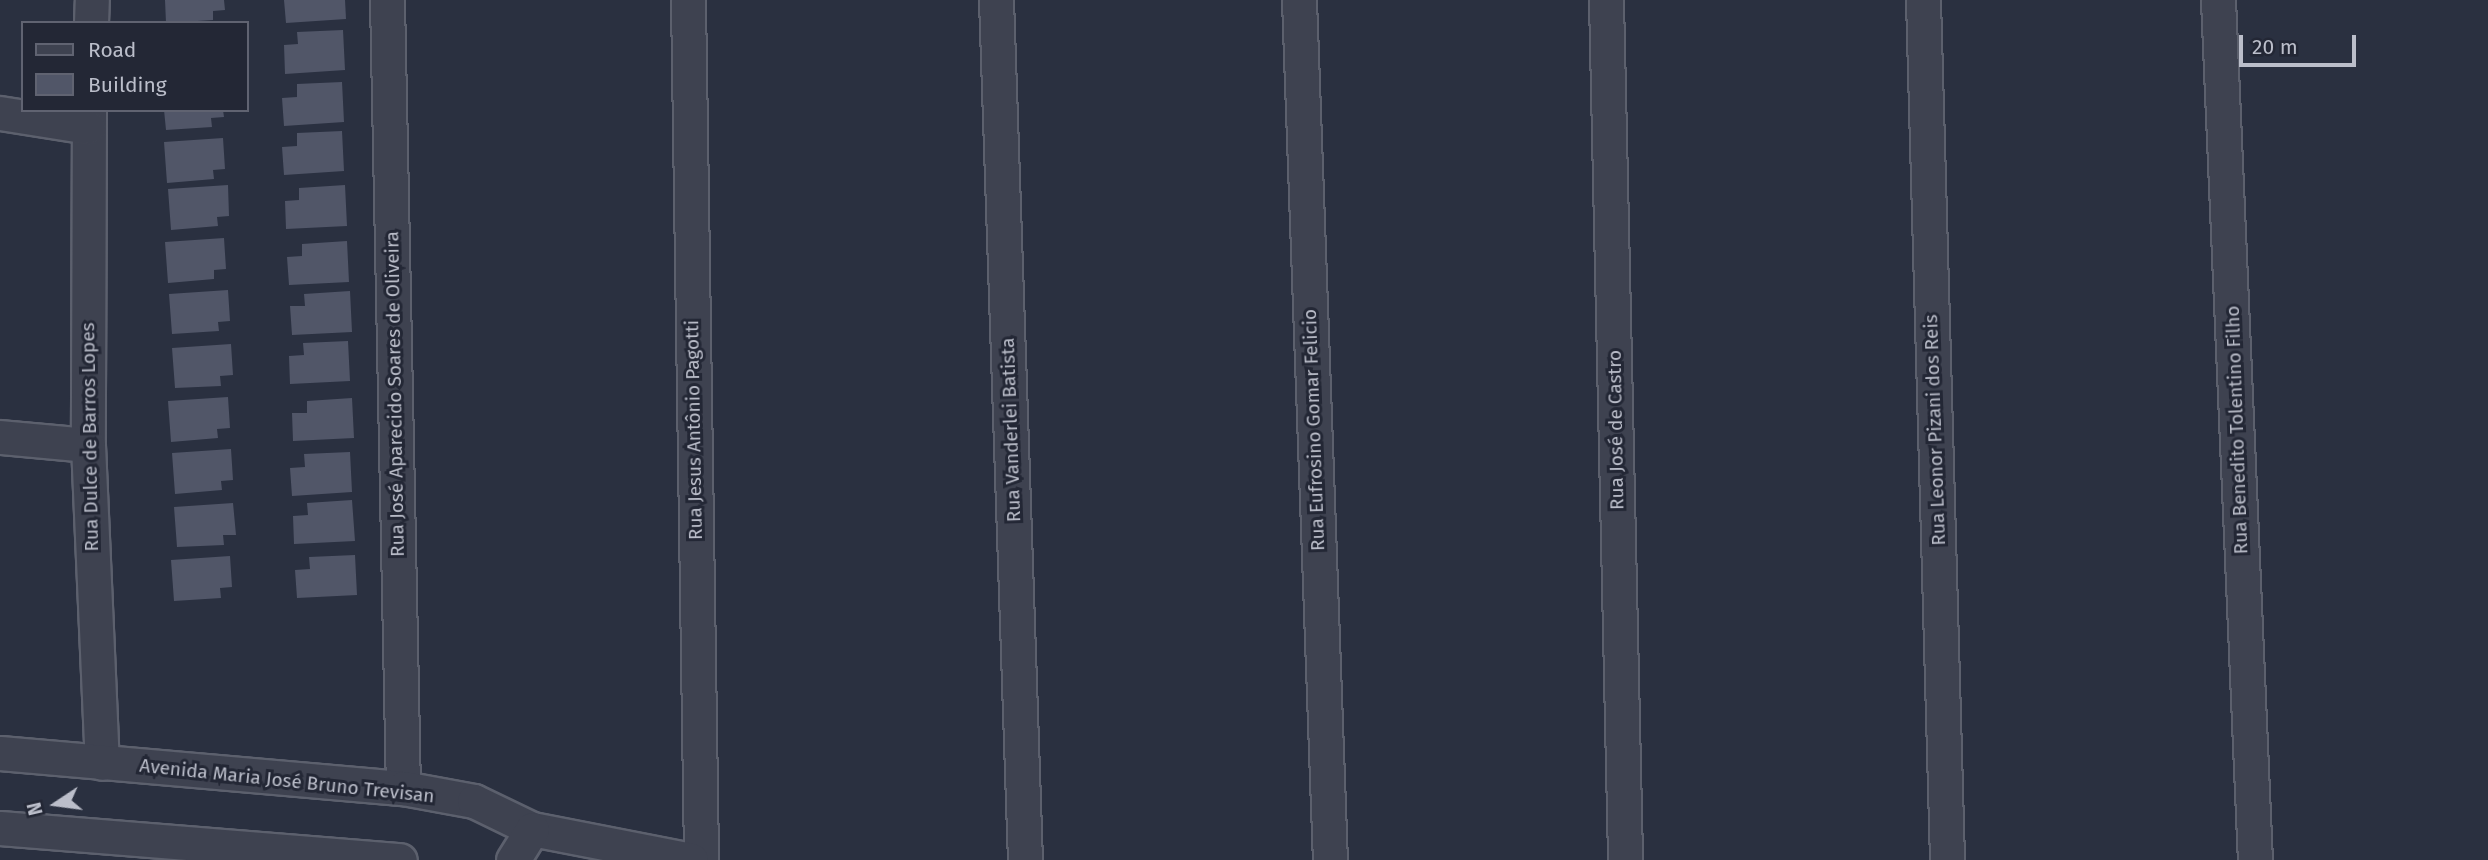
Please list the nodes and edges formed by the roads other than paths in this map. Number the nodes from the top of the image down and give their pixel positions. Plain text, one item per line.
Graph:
1 (92, 0) edge
2 (387, 0) edge
3 (688, 0) edge
4 (996, 0) edge
5 (1298, 0) edge
6 (1606, 0) edge
7 (1923, 0) edge
8 (2218, 0) edge
9 (91, 21) edge
10 (0, 113) edge
11 (88, 119) edge
12 (0, 437) edge
13 (88, 445) junction
14 (0, 753) edge
15 (102, 763) junction
16 (403, 788) junction
17 (0, 828) edge
18 (532, 829) junction
19 (400, 860) edge
20 (513, 860) edge
21 (691, 860) edge
22 (701, 860) edge
23 (1026, 860) edge
24 (1331, 860) edge
25 (1625, 860) edge
26 (1947, 860) edge
27 (2255, 860) edge

1 - 9 street
2 - 16 street, Rua José Aparecido Soares de Oliveira
3 - 22 street, Rua Jesus Antônio Pagotti
4 - 23 street, Rua Vanderlei Batista
5 - 24 street, Rua Eufrosino Gomar Felicio
6 - 25 street, Rua José de Castro
7 - 26 street, Rua Leonor Pizani dos Reis
8 - 27 street, Rua Benedito Tolentino Filho
10 - 11 street
11 - 13 street, Rua Dulce de Barros Lopes
12 - 13 street
13 - 15 street, Rua Dulce de Barros Lopes
14 - 15 street, Avenida Maria José Bruno Trevisan
15 - 16 street, Avenida Maria José Bruno Trevisan
16 - 18 street, Avenida Maria José Bruno Trevisan
17 - 19 street
18 - 20 street
18 - 21 street, Avenida Maria José Bruno Trevisan

